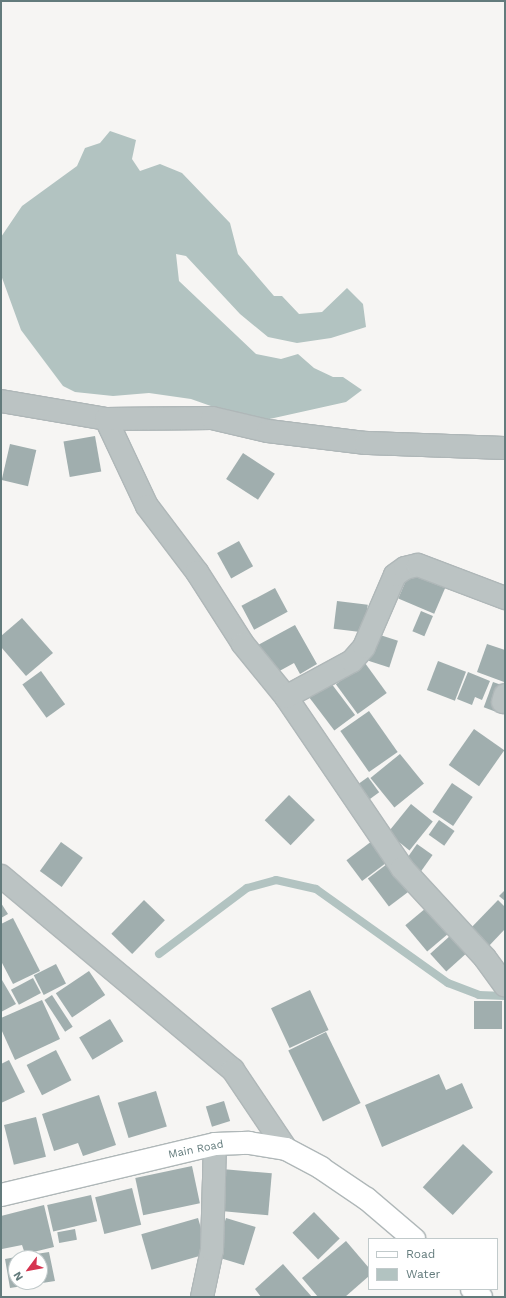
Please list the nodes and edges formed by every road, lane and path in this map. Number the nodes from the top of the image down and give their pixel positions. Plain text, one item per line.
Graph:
1 (1, 401) edge
2 (106, 419) junction
3 (505, 448) edge
4 (505, 598) edge
5 (286, 697) junction
6 (1, 876) edge
7 (505, 986) edge
8 (215, 1144) junction
9 (286, 1149) junction
10 (1, 1195) edge
11 (413, 1238) edge
12 (473, 1290) edge
13 (202, 1297) edge
14 (482, 1297) edge

1 - 2 street
2 - 3 street
2 - 5 street
4 - 5 street
5 - 7 street
6 - 9 street
8 - 9 main road, Main Road
8 - 10 main road, Main Road
8 - 13 street
9 - 11 main road, Main Road
12 - 14 main road

